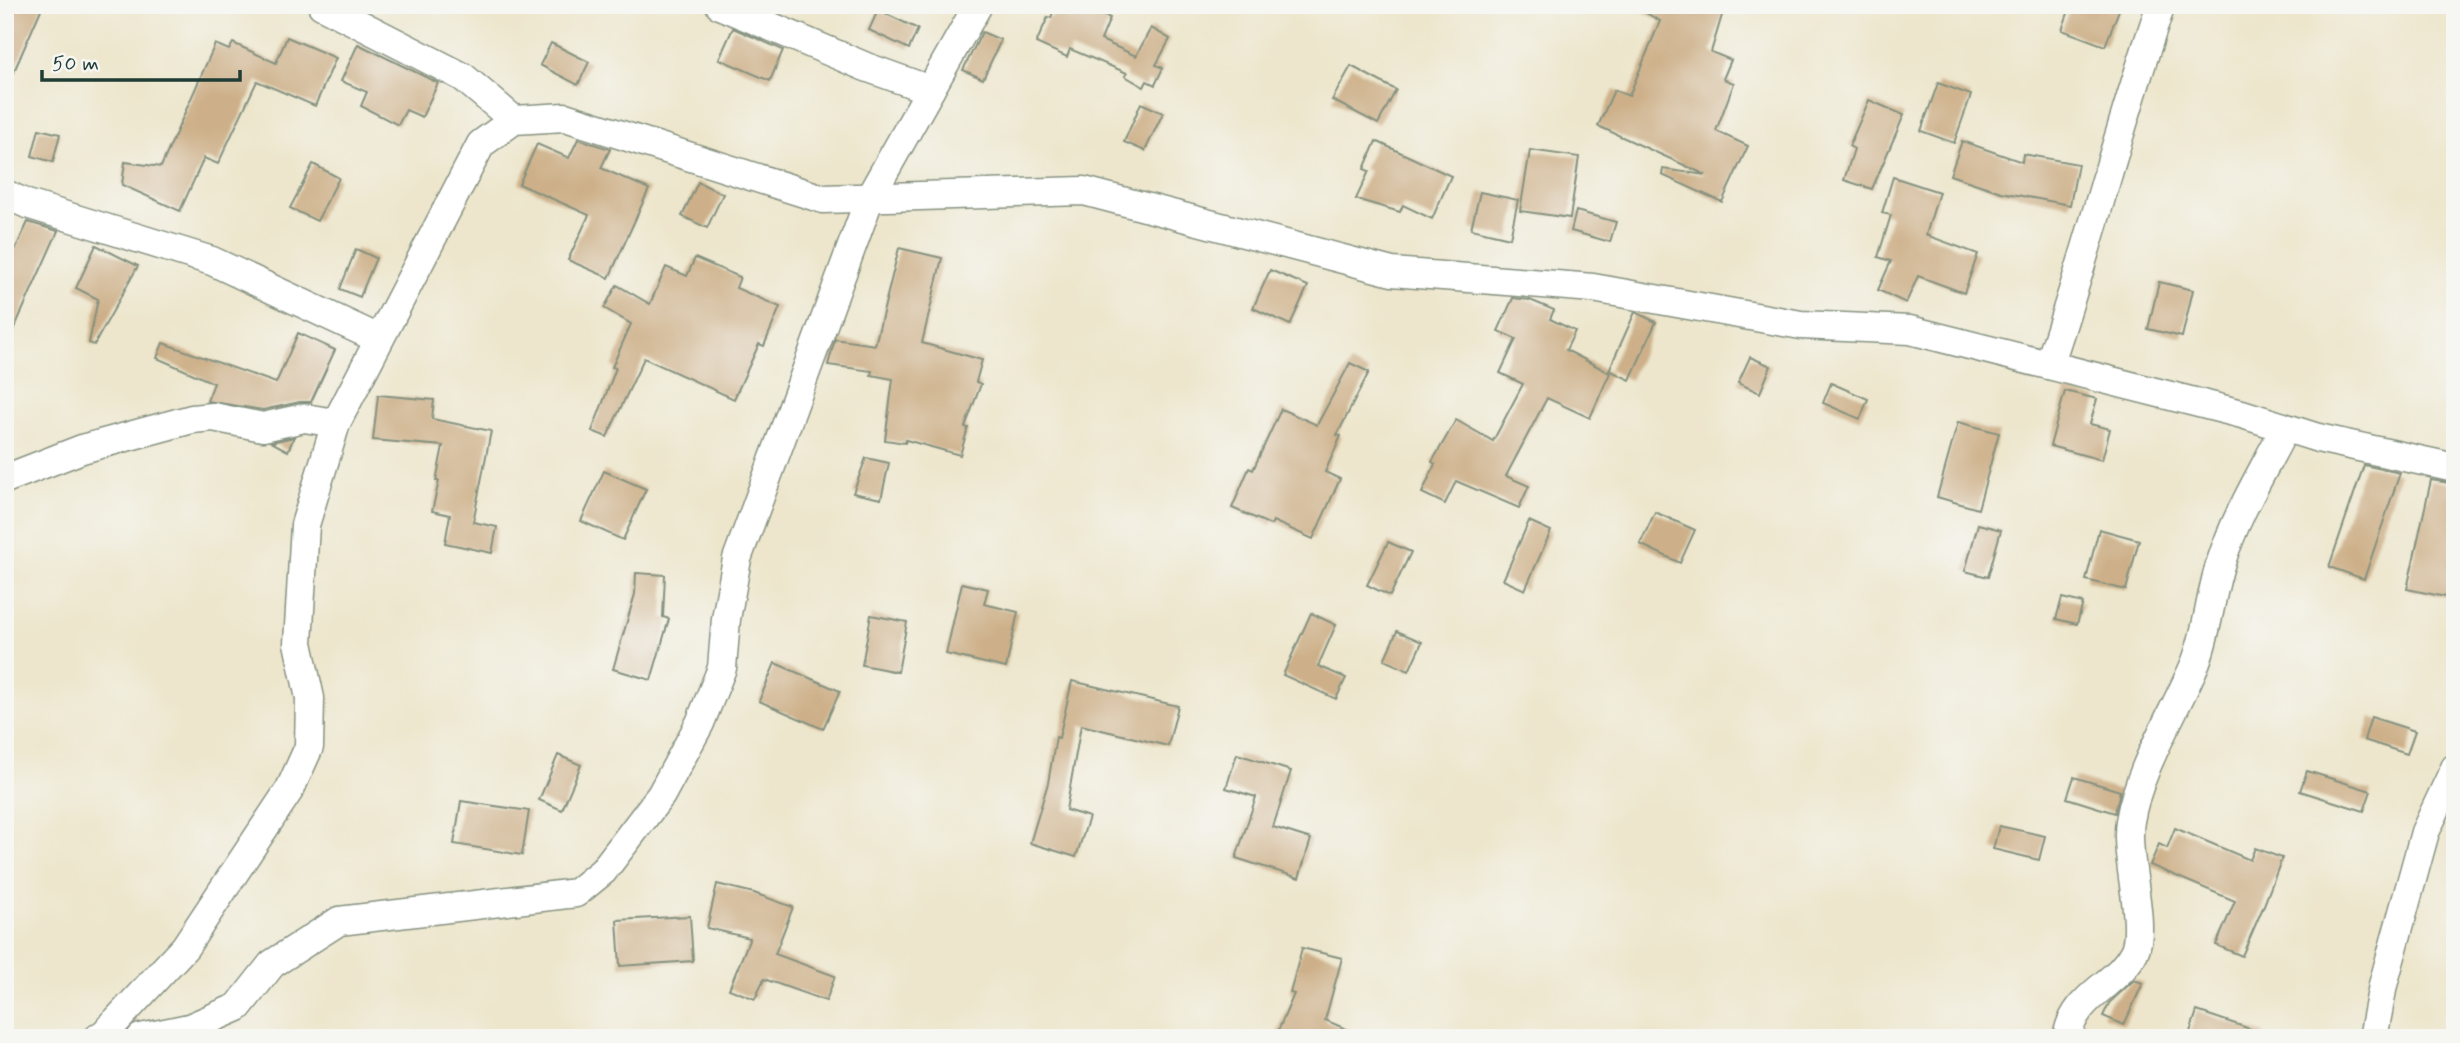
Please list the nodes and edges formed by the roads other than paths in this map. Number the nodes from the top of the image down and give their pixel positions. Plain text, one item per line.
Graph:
1 (322, 5) edge
2 (720, 5) edge
3 (978, 5) edge
4 (2161, 5) edge
5 (930, 90) junction
6 (514, 120) junction
7 (5, 194) edge
8 (870, 197) junction
9 (379, 340) junction
10 (2049, 365) junction
11 (336, 423) junction
12 (2286, 428) junction
13 (2455, 468) edge
14 (5, 479) edge
15 (2455, 768) edge
16 (98, 1038) edge
17 (141, 1038) edge
18 (2067, 1038) edge
19 (2373, 1038) edge

1 - 6 street
2 - 5 street
3 - 5 street
4 - 10 street
5 - 8 street
6 - 8 street
6 - 9 street
7 - 9 street
8 - 10 street
8 - 17 street
9 - 11 street
10 - 12 street
11 - 14 street
11 - 16 street
12 - 13 street
12 - 18 street
15 - 19 street

